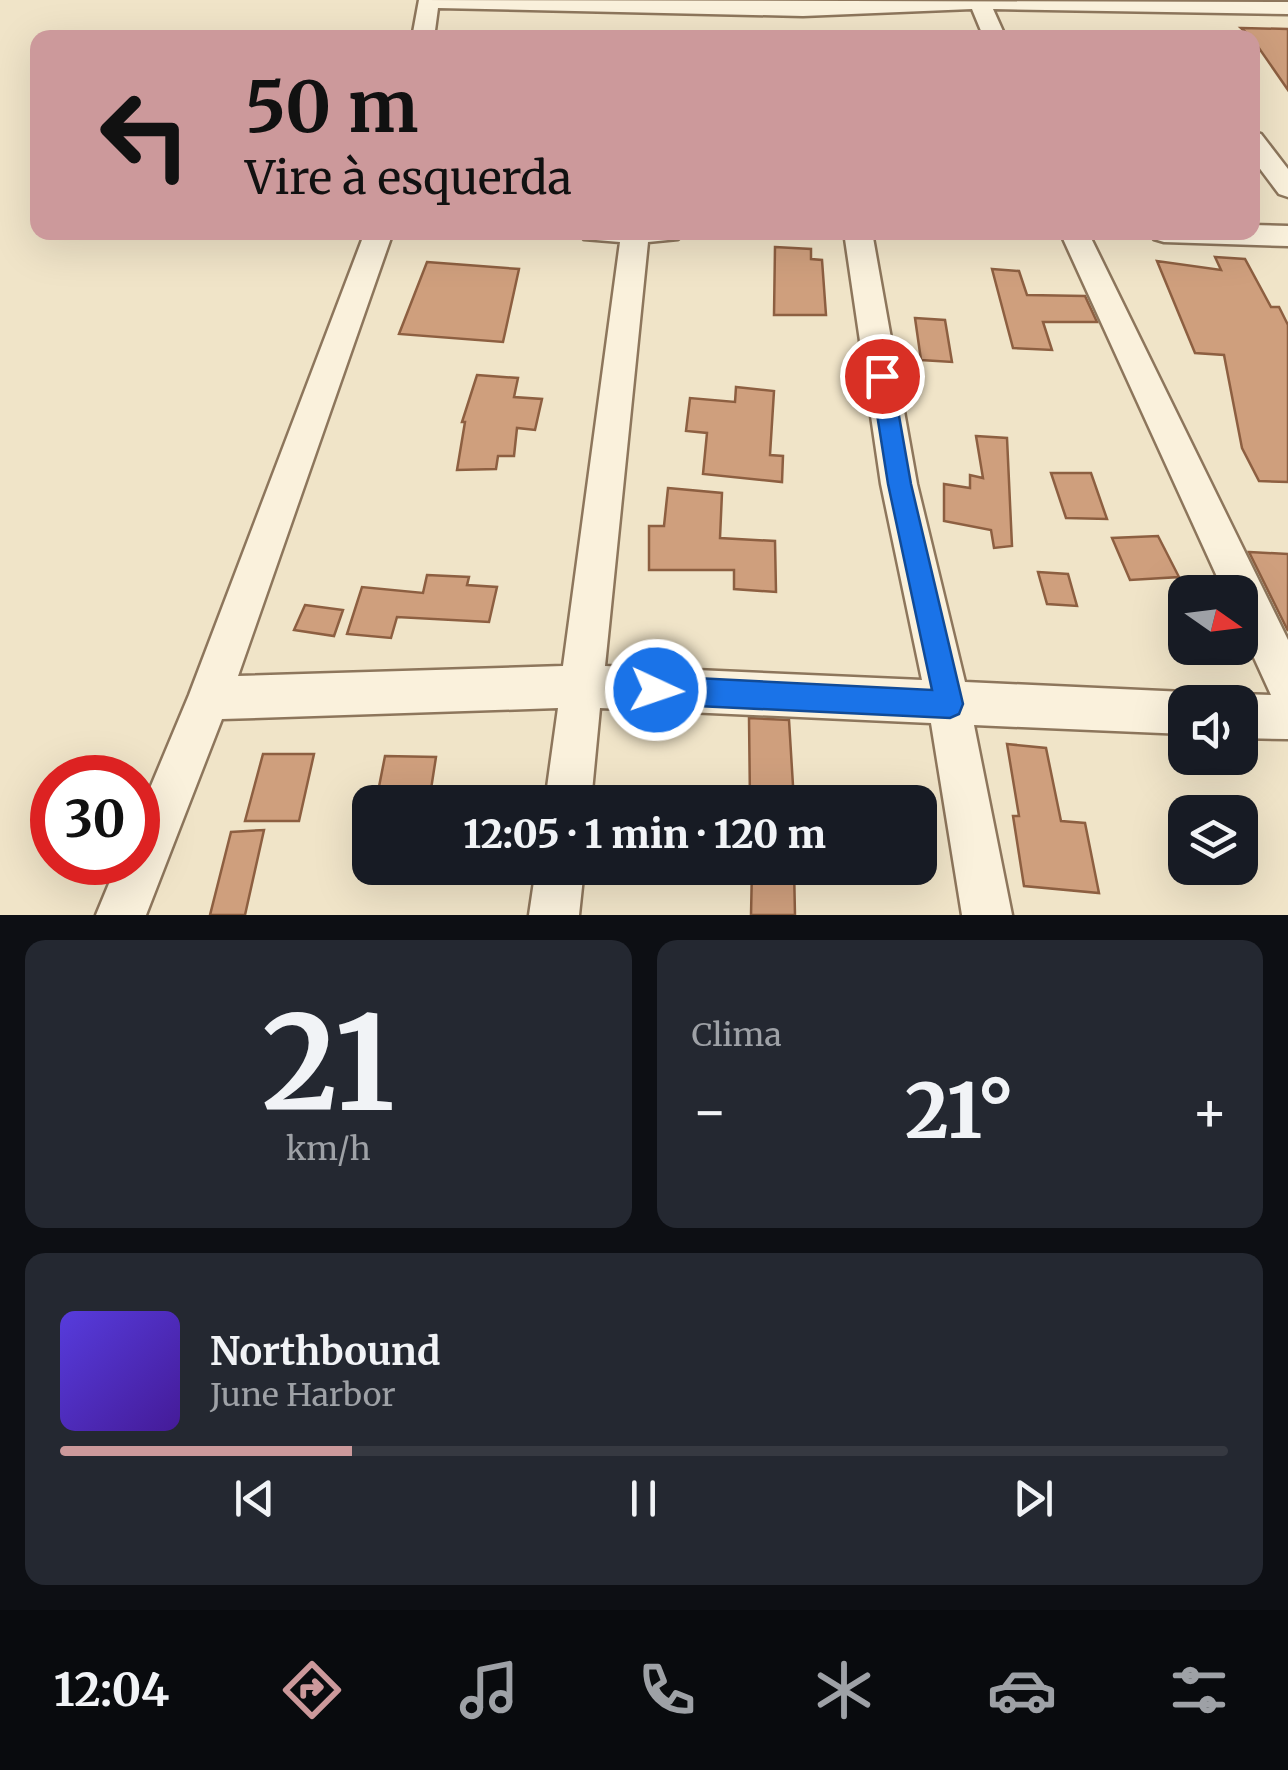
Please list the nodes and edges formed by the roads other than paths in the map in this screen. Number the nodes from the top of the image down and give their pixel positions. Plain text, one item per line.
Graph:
1 (429, 1) edge
2 (980, 1) edge
3 (803, 5) edge
4 (1288, 8) edge
5 (646, 10) edge
6 (1159, 10) edge
7 (424, 30) edge
8 (808, 30) edge
9 (991, 30) edge
10 (1260, 150) edge
11 (1288, 188) edge
12 (1260, 235) edge
13 (1288, 236) edge
14 (376, 240) edge
15 (645, 240) edge
16 (859, 240) edge
17 (1078, 240) edge
18 (1288, 685) edge
19 (582, 686) junction
20 (209, 698) junction
21 (950, 704) junction
22 (1168, 713) edge
23 (1258, 716) edge
24 (1288, 717) edge
25 (570, 785) edge
26 (558, 885) edge
27 (121, 915) edge
28 (554, 915) edge
29 (987, 915) edge

1 - 5 street
1 - 7 street
2 - 3 street
2 - 6 street
2 - 9 street
3 - 5 street
3 - 8 street
4 - 6 street
10 - 11 street
12 - 13 street
14 - 20 street
15 - 19 street
16 - 21 street
17 - 18 street
19 - 20 street
19 - 21 street
19 - 25 street
20 - 27 street
21 - 22 street
21 - 29 street
23 - 24 street
26 - 28 street

